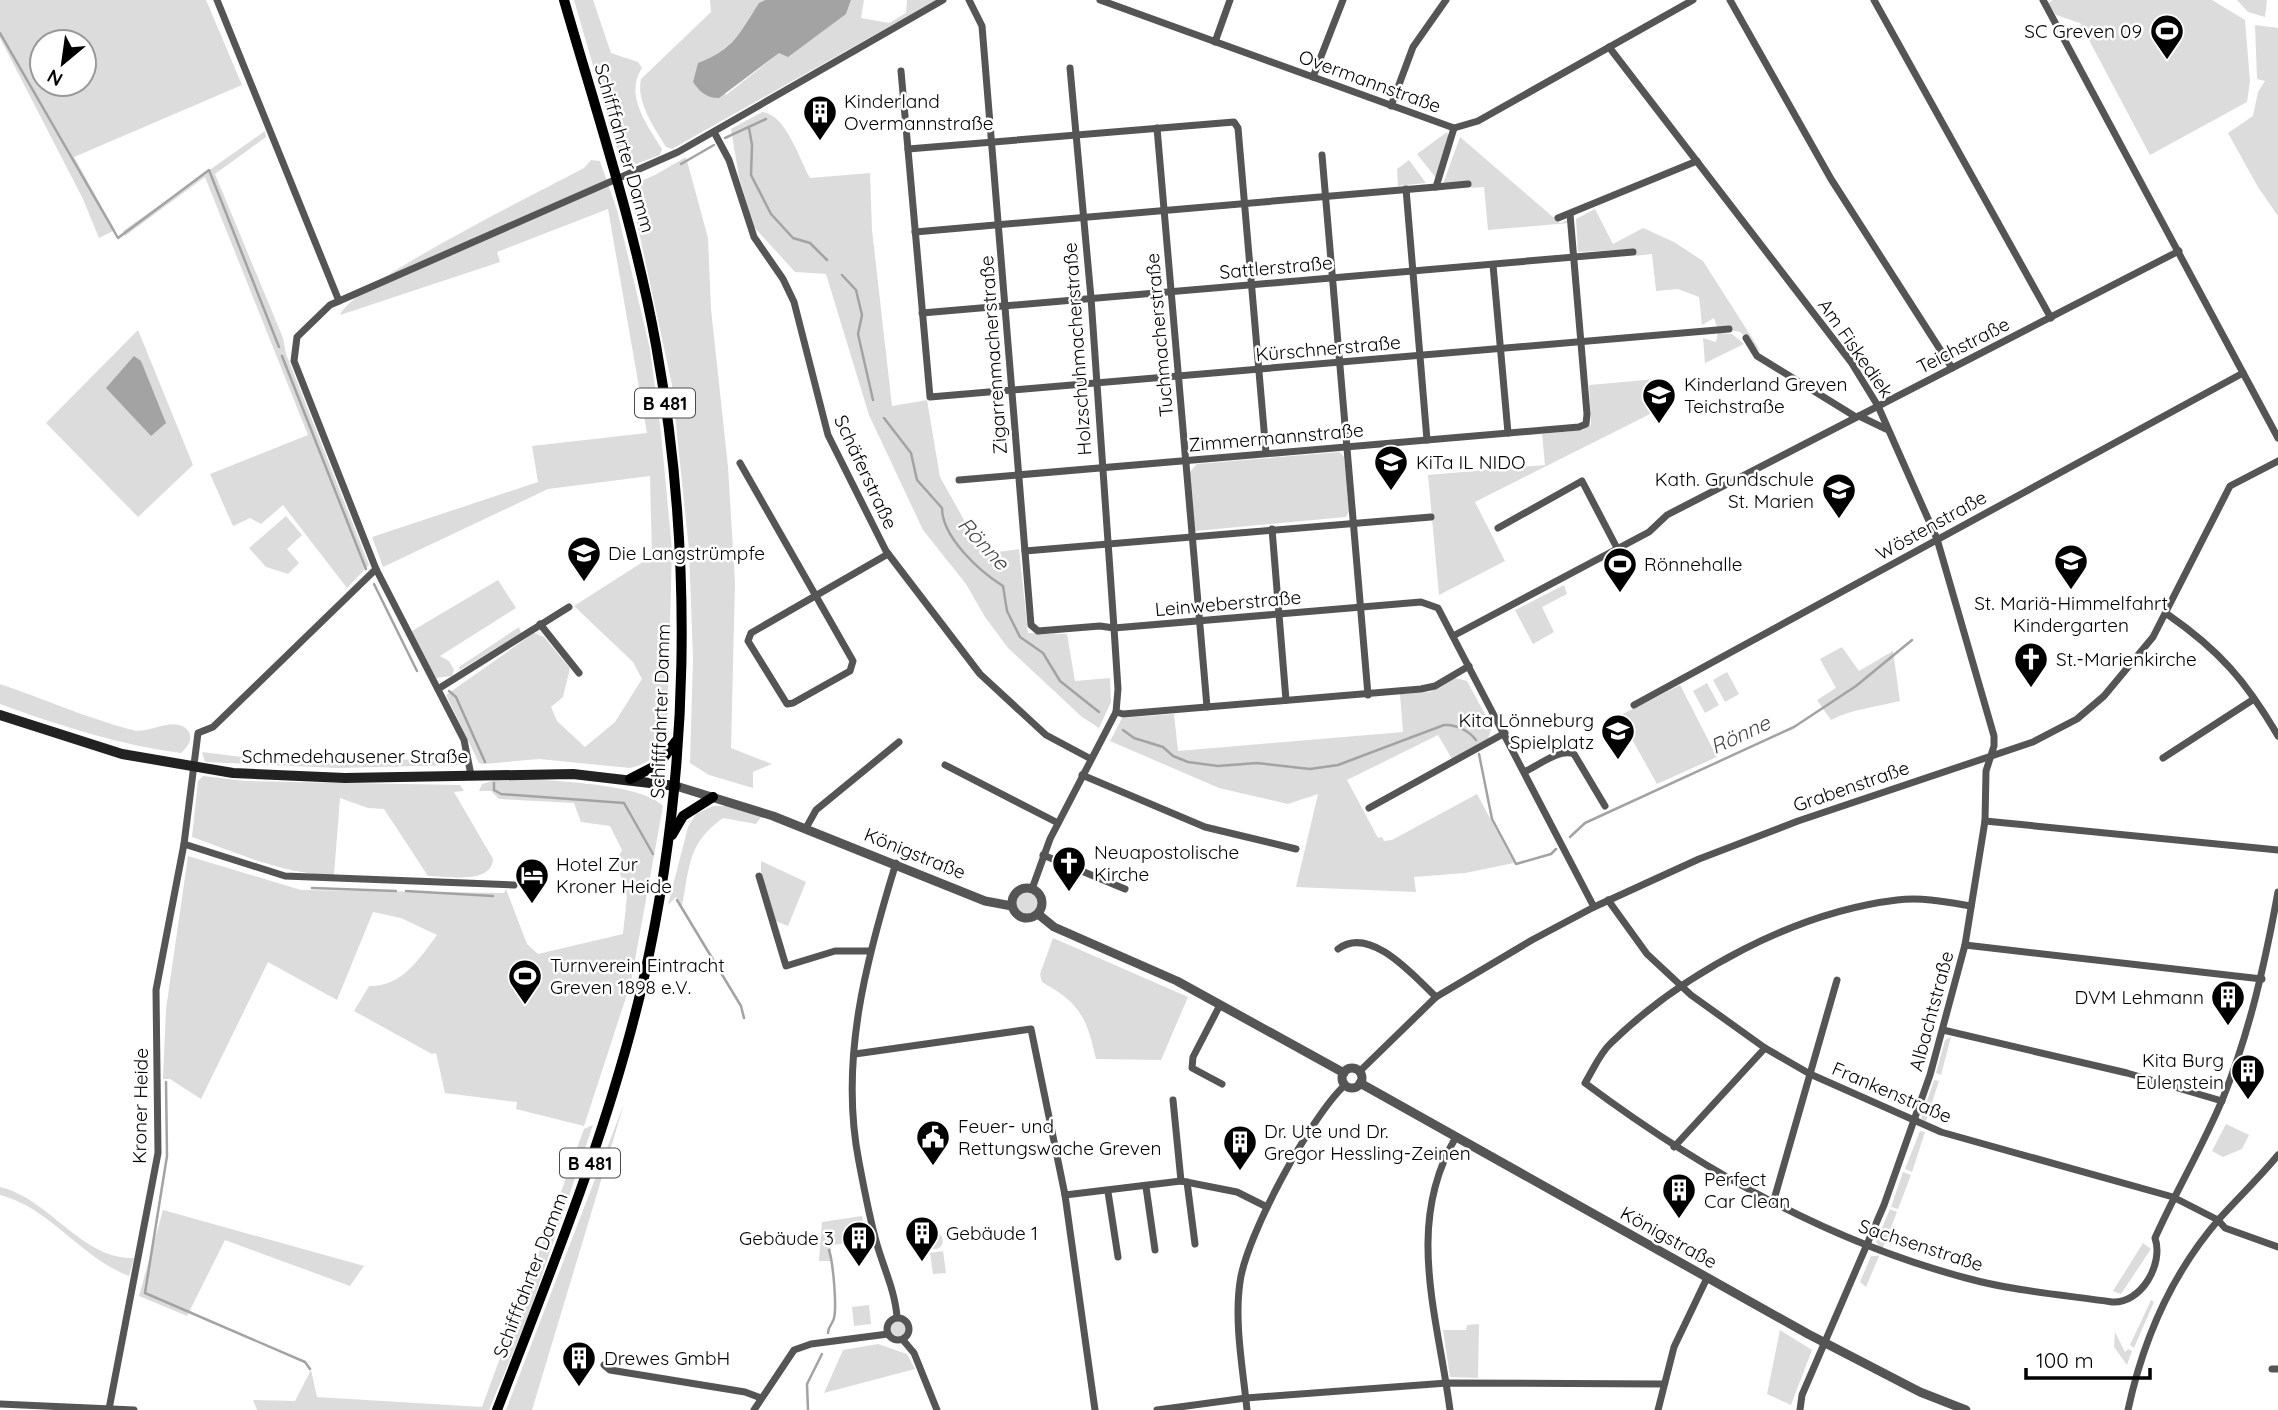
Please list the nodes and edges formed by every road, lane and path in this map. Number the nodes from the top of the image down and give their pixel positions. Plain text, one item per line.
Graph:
1 (217, 0) edge
2 (564, 0) edge
3 (943, 0) edge
4 (969, 0) edge
5 (1100, 0) edge
6 (1230, 0) edge
7 (1343, 0) edge
8 (1446, 0) edge
9 (1693, 0) edge
10 (1730, 0) edge
11 (1874, 0) edge
12 (2043, 0) edge
13 (1215, 42) junction
14 (1609, 47) junction
15 (1070, 68) dead end
16 (901, 71) dead end
17 (1314, 77) junction
18 (1391, 106) junction
19 (1157, 128) junction
20 (1454, 128) junction
21 (714, 132) junction
22 (1076, 135) junction
23 (992, 142) junction
24 (908, 149) junction
25 (1322, 155) dead end
26 (1697, 161) junction
27 (1468, 184) dead end
28 (1436, 187) junction
29 (1406, 189) junction
30 (1325, 197) junction
31 (1245, 203) junction
32 (1165, 210) junction
33 (1570, 214) junction
34 (1083, 216) junction
35 (1558, 218) dead end
36 (999, 224) junction
37 (915, 232) junction
38 (2179, 251) junction
39 (1633, 252) dead end
40 (1573, 258) junction
41 (1493, 265) junction
42 (1413, 271) junction
43 (1332, 278) junction
44 (1251, 285) junction
45 (1171, 292) junction
46 (1091, 298) junction
47 (339, 301) junction
48 (1006, 306) junction
49 (922, 313) junction
50 (2051, 318) junction
51 (1729, 329) dead end
52 (1746, 338) dead end
53 (1581, 342) junction
54 (1501, 349) junction
55 (1420, 356) junction
56 (1339, 363) junction
57 (1952, 368) junction
58 (1258, 369) junction
59 (2243, 373) junction
60 (1177, 376) junction
61 (1096, 383) junction
62 (1013, 390) junction
63 (1878, 406) junction
64 (1857, 416) junction
65 (1889, 432) junction
66 (1508, 433) junction
67 (2278, 438) edge
68 (1427, 440) junction
69 (1346, 446) junction
70 (1266, 453) junction
71 (1186, 461) junction
72 (2278, 461) edge
73 (740, 463) dead end
74 (1101, 468) junction
75 (1018, 475) junction
76 (959, 480) dead end
77 (1431, 517) dead end
78 (1353, 522) junction
79 (1498, 528) dead end
80 (1272, 529) junction
81 (1191, 536) junction
82 (1937, 539) junction
83 (1108, 543) junction
84 (1617, 548) junction
85 (1025, 551) junction
86 (888, 554) junction
87 (376, 569) junction
88 (816, 596) junction
89 (569, 607) dead end
90 (1359, 608) junction
91 (2167, 614) junction
92 (1280, 615) junction
93 (1199, 622) junction
94 (540, 625) junction
95 (1114, 628) junction
96 (1453, 636) junction
97 (1468, 666) junction
98 (579, 673) dead end
99 (438, 689) junction
100 (1368, 695) junction
101 (2254, 699) junction
102 (1286, 700) junction
103 (1634, 705) dead end
104 (1206, 707) junction
105 (1115, 712) junction
106 (0, 715) edge
107 (1505, 733) junction
108 (2278, 736) edge
109 (677, 739) junction
110 (900, 742) dead end
111 (1992, 755) junction
112 (2163, 758) dead end
113 (1091, 759) junction
114 (945, 765) dead end
115 (195, 768) junction
116 (1526, 771) junction
117 (471, 775) junction
118 (1082, 775) junction
119 (630, 779) junction
120 (676, 786) junction
121 (713, 797) junction
122 (1605, 806) dead end
123 (1369, 808) dead end
124 (1985, 821) junction
125 (1058, 823) junction
126 (806, 828) junction
127 (669, 840) junction
128 (184, 844) junction
129 (1296, 849) dead end
130 (2278, 850) edge
131 (1043, 855) junction
132 (896, 863) junction
133 (759, 876) dead end
134 (514, 885) dead end
135 (1032, 889) junction
136 (1125, 889) dead end
137 (2278, 892) edge
138 (1608, 901) junction
139 (1012, 906) junction
140 (1971, 906) junction
141 (1594, 907) junction
142 (1038, 914) junction
143 (1965, 945) junction
144 (1338, 949) dead end
145 (869, 951) junction
146 (2262, 979) junction
147 (1837, 980) dead end
148 (1681, 986) junction
149 (1436, 997) junction
150 (1220, 1005) junction
151 (1943, 1030) junction
152 (1765, 1048) junction
153 (855, 1054) junction
154 (1359, 1072) junction
155 (1344, 1073) junction
156 (1810, 1074) junction
157 (1360, 1083) junction
158 (1222, 1084) dead end
159 (1345, 1085) junction
160 (1172, 1100) dead end
161 (2222, 1101) junction
162 (1915, 1122) junction
163 (1456, 1137) junction
164 (1674, 1147) junction
165 (2276, 1159) edge
166 (1184, 1181) junction
167 (1146, 1187) junction
168 (1108, 1192) junction
169 (1065, 1195) junction
170 (2173, 1197) junction
171 (1773, 1203) junction
172 (1267, 1208) junction
173 (2218, 1220) junction
174 (1195, 1244) dead end
175 (2278, 1247) edge
176 (1867, 1248) junction
177 (1155, 1250) dead end
178 (1118, 1257) dead end
179 (1707, 1278) junction
180 (897, 1317) junction
181 (888, 1334) junction
182 (903, 1340) junction
183 (1826, 1344) junction
184 (604, 1365) dead end
185 (1447, 1383) junction
186 (1663, 1384) junction
187 (761, 1398) junction
188 (1246, 1398) junction
189 (0, 1404) edge
190 (109, 1409) edge
191 (134, 1410) edge
192 (497, 1410) edge
193 (754, 1410) edge
194 (937, 1410) edge
195 (1095, 1410) edge
196 (1157, 1410) edge
197 (1247, 1410) edge
198 (1450, 1410) edge
199 (1658, 1410) edge
200 (1800, 1410) edge
201 (1966, 1410) edge
202 (2128, 1410) edge

1 - 47 street
2 - 109 main road, Schifffahrter Damm / B 481
3 - 21 street
4 - 23 street, Zigarrenmacherstraße
5 - 13 street, Overmannstraße
6 - 13 street
7 - 17 street
8 - 18 street
9 - 14 street, Overmannstraße
10 - 57 street
11 - 50 street
12 - 38 street
13 - 17 street, Overmannstraße
14 - 20 street, Overmannstraße
14 - 26 street, Am Fiskediek
15 - 22 street, Holzschuhmacherstraße
16 - 24 street
17 - 18 street, Overmannstraße
18 - 20 street, Overmannstraße
19 - 22 street
19 - 31 street
19 - 32 street, Tuchmacherstraße
20 - 28 street
21 - 47 street
21 - 86 street, Schäferstraße
22 - 23 street
22 - 34 street, Holzschuhmacherstraße
23 - 24 street
23 - 36 street, Zigarrenmacherstraße
24 - 37 street
25 - 30 street
26 - 33 street
26 - 63 street, Am Fiskediek
27 - 28 street
28 - 29 street
29 - 30 street
29 - 42 street
30 - 31 street
30 - 43 street
31 - 32 street
31 - 44 street
32 - 34 street
32 - 45 street, Tuchmacherstraße
33 - 35 street
33 - 40 street
34 - 36 street
34 - 46 street, Holzschuhmacherstraße
36 - 37 street
36 - 48 street, Zigarrenmacherstraße
37 - 49 street
38 - 50 street, Teichstraße
38 - 59 street
39 - 40 street, Sattlerstraße
40 - 41 street, Sattlerstraße
40 - 53 street
41 - 42 street, Sattlerstraße
41 - 54 street
42 - 43 street, Sattlerstraße
42 - 55 street
43 - 44 street, Sattlerstraße
43 - 56 street
44 - 45 street, Sattlerstraße
44 - 58 street
45 - 46 street, Sattlerstraße
45 - 60 street, Tuchmacherstraße
46 - 48 street, Sattlerstraße
46 - 61 street, Holzschuhmacherstraße
47 - 87 street
48 - 49 street, Sattlerstraße
48 - 62 street, Zigarrenmacherstraße
49 - 62 street, Kürschnerstraße
50 - 57 street, Teichstraße
51 - 53 street, Kürschnerstraße
52 - 64 street
53 - 54 street, Kürschnerstraße
53 - 66 street, Zimmermannstraße
54 - 55 street, Kürschnerstraße
54 - 66 street
55 - 56 street, Kürschnerstraße
55 - 68 street
56 - 58 street, Kürschnerstraße
56 - 69 street
57 - 63 street, Teichstraße
58 - 60 street, Kürschnerstraße
58 - 70 street
59 - 67 street
59 - 82 street, Wöstenstraße
60 - 61 street, Kürschnerstraße
60 - 71 street, Tuchmacherstraße
61 - 62 street, Kürschnerstraße
61 - 74 street, Holzschuhmacherstraße
62 - 75 street, Zigarrenmacherstraße
63 - 64 street, Teichstraße
63 - 65 street, Am Fiskediek
64 - 65 street
64 - 84 street, Teichstraße
65 - 82 street, Am Fiskediek
66 - 68 street, Zimmermannstraße
68 - 69 street, Zimmermannstraße
69 - 70 street, Zimmermannstraße
69 - 78 street
70 - 71 street, Zimmermannstraße
71 - 74 street, Zimmermannstraße
71 - 81 street, Tuchmacherstraße
72 - 91 street, Grabenstraße
73 - 88 street
74 - 75 street, Zimmermannstraße
74 - 83 street, Holzschuhmacherstraße
75 - 76 street, Zimmermannstraße
75 - 85 street, Zigarrenmacherstraße
77 - 78 street
78 - 80 street
78 - 90 street
79 - 84 street
80 - 81 street
80 - 92 street
81 - 83 street
81 - 93 street, Tuchmacherstraße
82 - 103 street, Wöstenstraße
82 - 111 street, Am Fiskediek
83 - 85 street
83 - 95 street, Holzschuhmacherstraße
84 - 96 street, Teichstraße
85 - 95 street, Zigarrenmacherstraße
86 - 88 street
86 - 113 street, Schäferstraße
87 - 99 street
87 - 115 street, Kroner Heide
88 - 88 street
89 - 94 street
90 - 92 street, Leinweberstraße
90 - 96 street, Leinweberstraße
90 - 100 street
91 - 101 street
91 - 111 street, Grabenstraße
92 - 93 street, Leinweberstraße
92 - 102 street
93 - 95 street, Leinweberstraße
93 - 104 street, Tuchmacherstraße
94 - 98 street
94 - 99 street
95 - 105 street
96 - 97 street, Leinweberstraße
97 - 100 street
97 - 107 street, Leinweberstraße
99 - 117 street
100 - 102 street
101 - 108 street
101 - 112 street
102 - 104 street
104 - 105 street
105 - 113 street
106 - 115 main road, Schmedehausener Straße
107 - 116 street, Leinweberstraße
107 - 123 street
109 - 119 main road
109 - 120 main road, Schifffahrter Damm / B 481
110 - 126 street
111 - 124 street, Albachtstraße
111 - 138 street, Grabenstraße
113 - 118 street
114 - 125 street
115 - 117 main road, Schmedehausener Straße
115 - 128 street, Kroner Heide
116 - 122 street
116 - 141 street, Leinweberstraße
117 - 119 main road, Schmedehausener Straße
118 - 125 street
118 - 129 street
119 - 120 main road, Schmedehausener Straße
120 - 121 street, Königstraße
120 - 127 main road, Schifffahrter Damm / B 481
121 - 126 street, Königstraße
121 - 127 main road, B 481
124 - 130 street
124 - 140 street, Albachtstraße
125 - 131 street
126 - 132 street, Königstraße
127 - 192 main road, Schifffahrter Damm / B 481
128 - 134 street
128 - 190 street, Kroner Heide
131 - 135 street
131 - 136 street
132 - 139 street, Königstraße
132 - 145 street
133 - 145 street
135 - 139 street
135 - 142 street
137 - 146 street, Sachsenstraße
138 - 141 street, Grabenstraße
138 - 148 street, Frankenstraße
139 - 142 street, Königstraße
140 - 143 street, Albachtstraße
140 - 148 street
141 - 149 street, Grabenstraße
142 - 150 street, Königstraße
143 - 146 street
143 - 151 street, Albachtstraße
144 - 149 street
145 - 153 street
146 - 161 street, Sachsenstraße
147 - 156 street
148 - 152 street, Frankenstraße
148 - 164 street, Sachsenstraße
149 - 154 street, Grabenstraße
150 - 155 street, Königstraße
150 - 158 street
151 - 161 street
151 - 162 street, Albachtstraße
152 - 156 street, Frankenstraße
152 - 164 street
153 - 169 street
153 - 180 street
154 - 155 street
154 - 157 street
155 - 159 street
156 - 162 street, Frankenstraße
156 - 171 street
157 - 159 street
157 - 163 street, Königstraße
159 - 172 street
160 - 166 street
161 - 170 street, Sachsenstraße
162 - 170 street, Frankenstraße
162 - 176 street, Albachtstraße
163 - 179 street, Königstraße
163 - 185 street
164 - 171 street, Sachsenstraße
165 - 173 street
166 - 167 street
166 - 172 street
166 - 174 street
167 - 168 street
167 - 177 street
168 - 169 street
168 - 178 street
169 - 195 street
170 - 173 street, Frankenstraße
170 - 176 street, Sachsenstraße
171 - 176 street, Sachsenstraße
172 - 188 street
173 - 175 street, Frankenstraße
173 - 202 street
176 - 183 street, Albachtstraße
179 - 183 street, Königstraße
179 - 186 street
180 - 181 street
180 - 182 street
181 - 182 street
181 - 187 street
182 - 194 street
183 - 200 street, Albachtstraße
183 - 201 street, Königstraße
184 - 187 street
185 - 186 street
185 - 188 street
185 - 198 street
186 - 199 street
187 - 193 street
188 - 196 street
188 - 197 street
189 - 190 street
190 - 191 street

